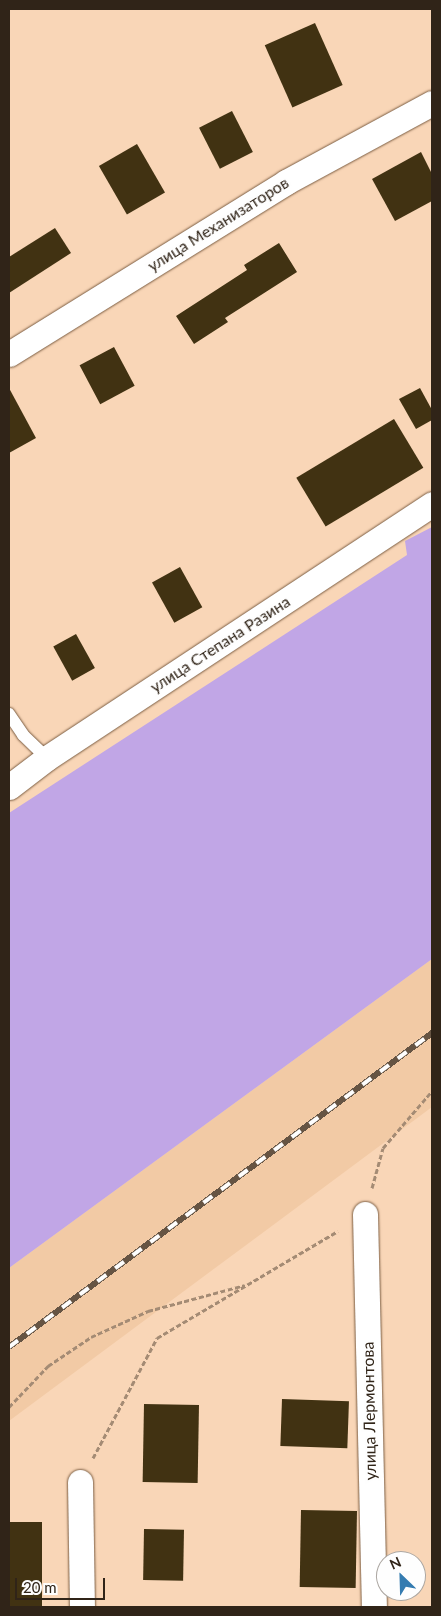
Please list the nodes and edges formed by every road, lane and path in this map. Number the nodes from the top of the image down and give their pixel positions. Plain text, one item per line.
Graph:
1 (432, 102) edge
2 (9, 354) edge
3 (432, 504) edge
4 (9, 714) edge
5 (47, 758) junction
6 (9, 787) edge
7 (432, 1092) edge
8 (365, 1214) junction
9 (249, 1284) junction
10 (9, 1408) edge
11 (80, 1482) joint
12 (82, 1607) edge
13 (374, 1607) edge

1 - 2 street, улица Механизаторов
3 - 5 street, улица Степана Разина
4 - 5 lane
5 - 6 street, улица Степана Разина
7 - 8 path
8 - 9 path
8 - 13 street, улица Лермонтова
9 - 10 path
9 - 11 path
11 - 12 street

